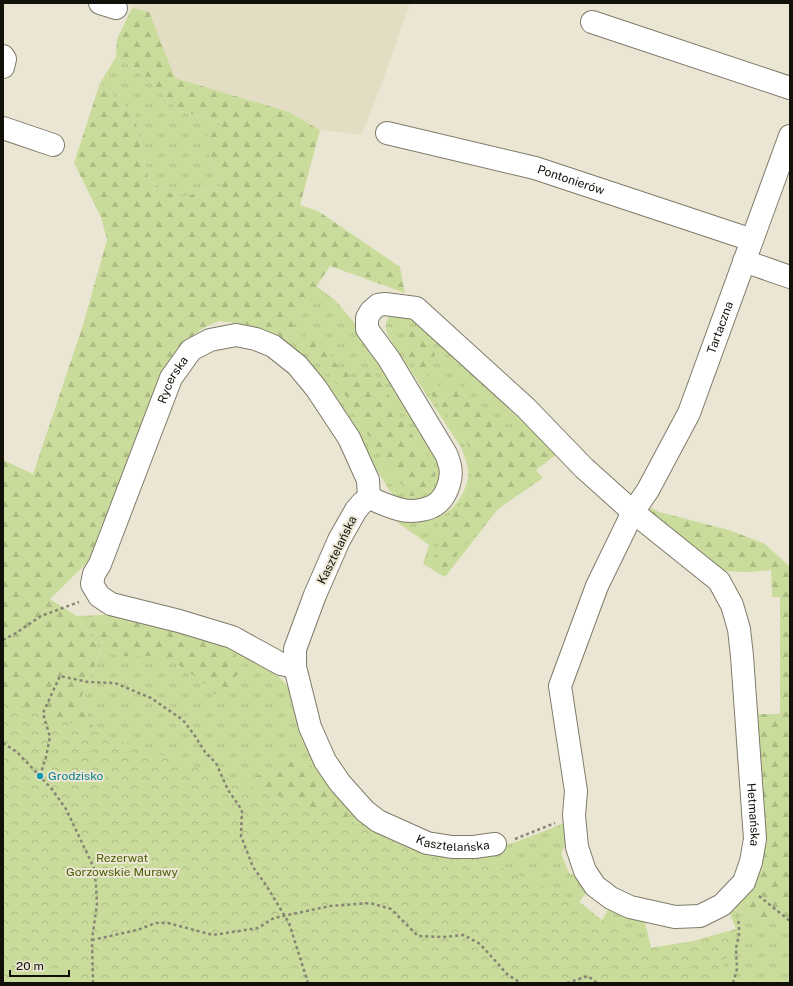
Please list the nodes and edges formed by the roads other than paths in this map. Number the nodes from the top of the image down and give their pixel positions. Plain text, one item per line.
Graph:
1 (592, 22) dead end
2 (3, 56) edge
3 (3, 67) edge
4 (790, 88) edge
5 (3, 128) edge
6 (387, 133) dead end
7 (790, 136) edge
8 (53, 145) dead end
9 (752, 240) junction
10 (744, 261) junction
11 (790, 276) edge
12 (369, 498) junction
13 (633, 512) junction
14 (295, 667) junction
15 (495, 844) road end

1 - 4 street
2 - 3 street
5 - 8 street
6 - 9 street, Pontonierów
7 - 9 street, Tartaczna
9 - 10 street, Tartaczna
10 - 11 street
10 - 13 street, Tartaczna
12 - 13 street, Hetmańska
12 - 14 street, Kasztelańska
12 - 14 street, Rycerska
13 - 13 street, Hetmańska
14 - 15 street, Kasztelańska

